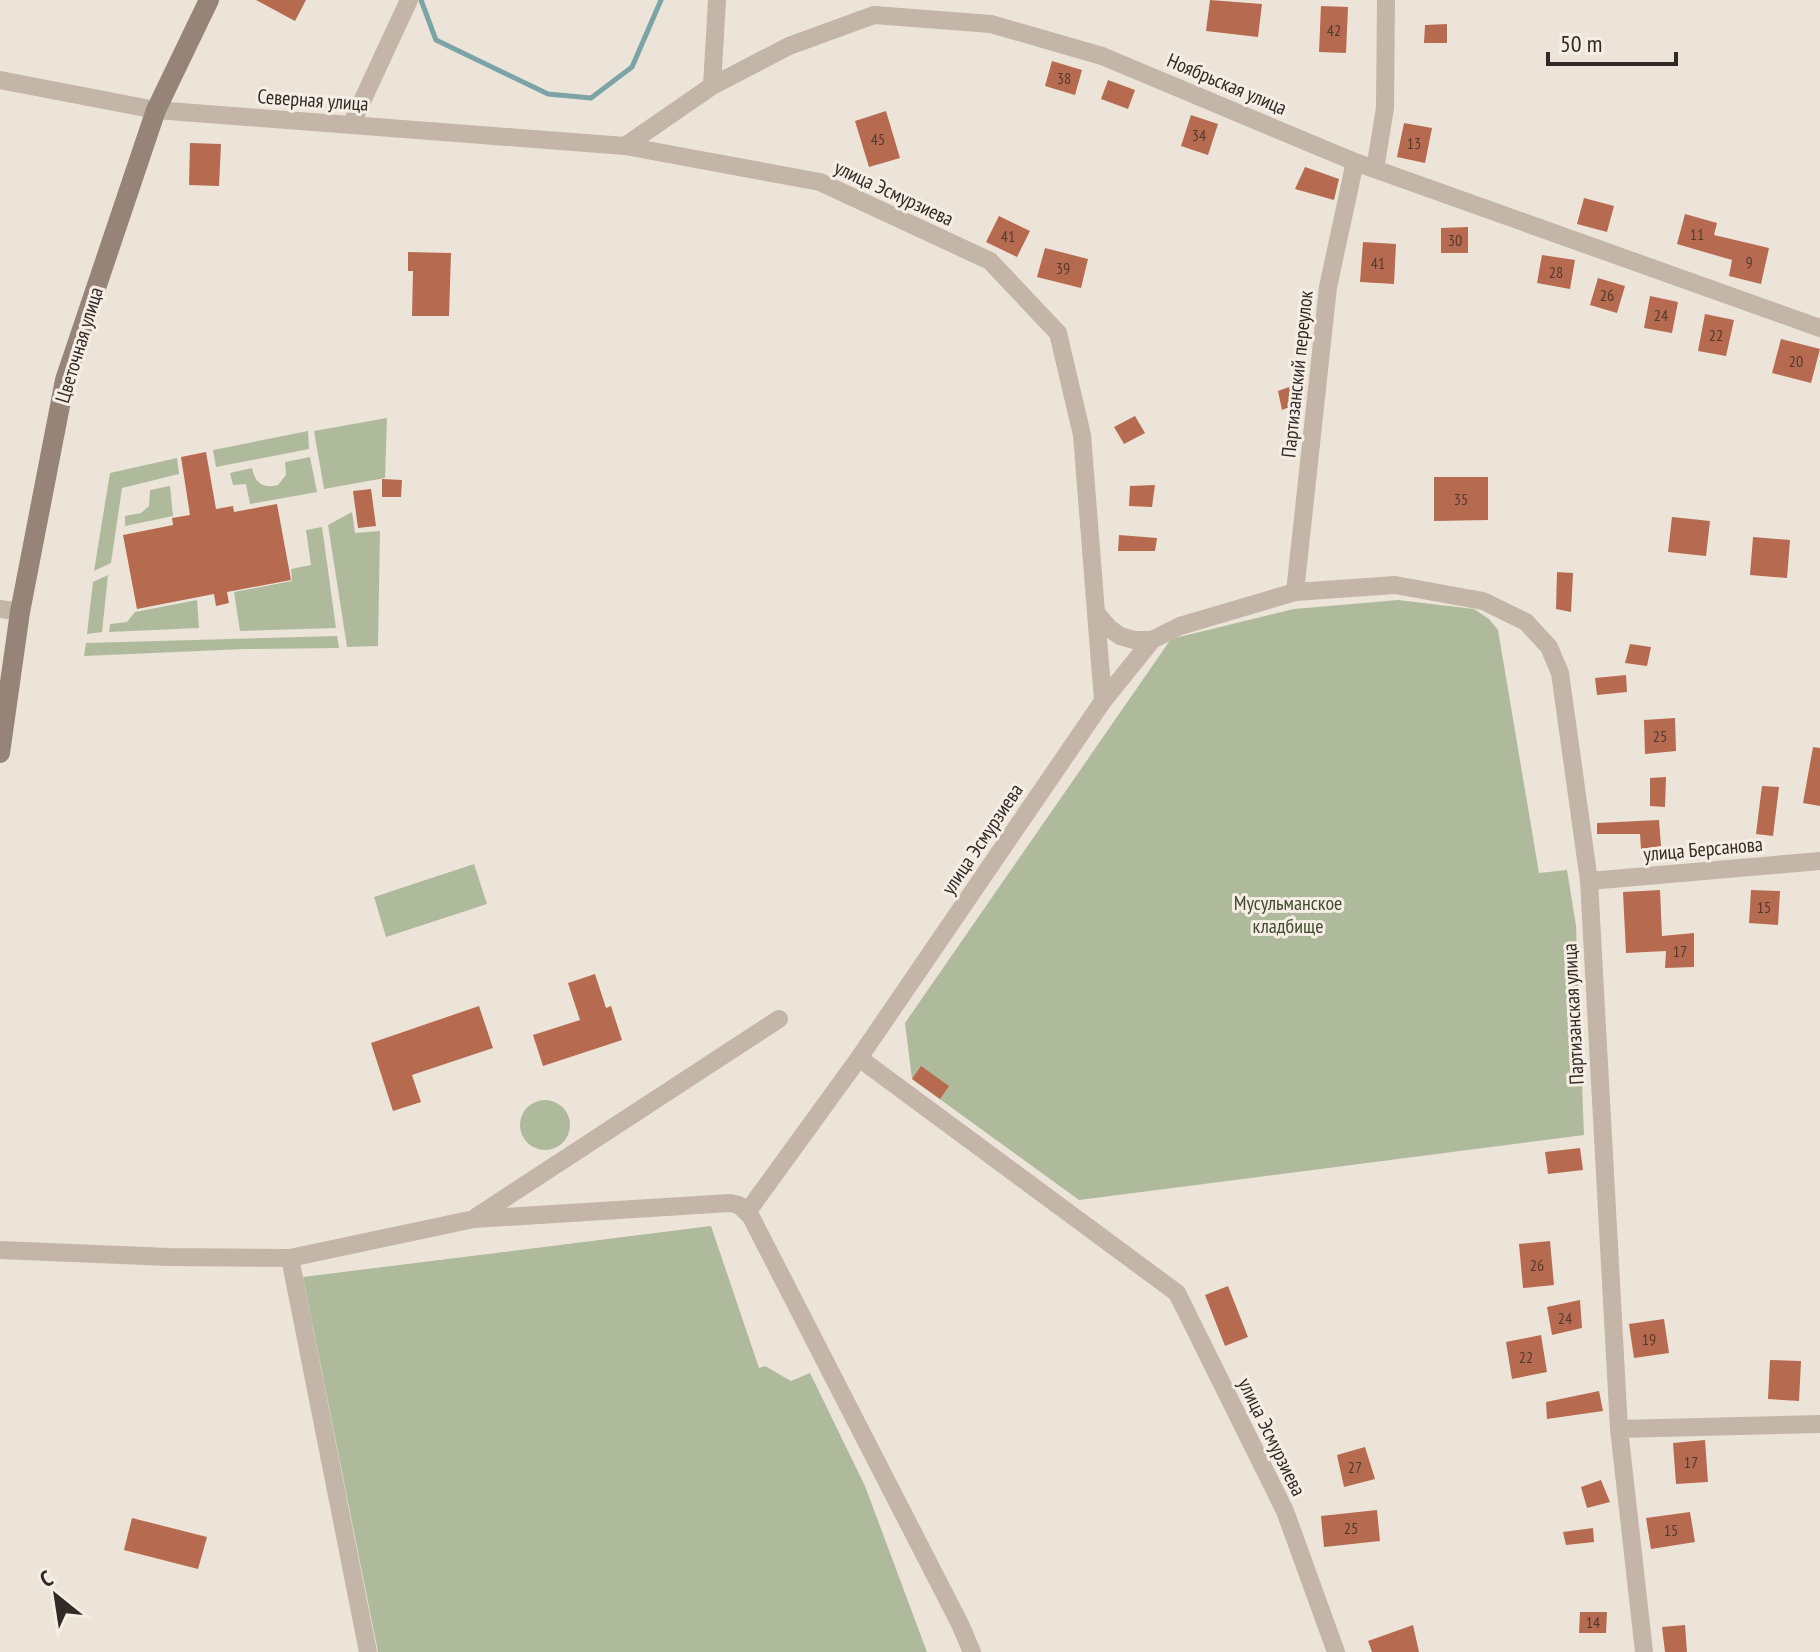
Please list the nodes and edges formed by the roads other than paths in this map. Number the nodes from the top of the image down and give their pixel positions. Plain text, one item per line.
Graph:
1 (209, 0) edge
2 (409, 0) edge
3 (717, 0) edge
4 (1386, 0) edge
5 (0, 80) edge
6 (712, 86) junction
7 (156, 110) junction
8 (351, 125) junction
9 (625, 146) junction
10 (1355, 162) junction
11 (1375, 169) junction
12 (1820, 328) edge
13 (1295, 592) junction
14 (10, 611) edge
15 (1096, 613) junction
16 (1152, 640) junction
17 (1103, 701) junction
18 (0, 753) edge
19 (1820, 861) edge
20 (1589, 881) junction
21 (779, 1019) dead end
22 (859, 1058) junction
23 (748, 1211) junction
24 (474, 1219) junction
25 (0, 1250) edge
26 (290, 1258) junction
27 (1820, 1424) edge
28 (1619, 1429) junction
29 (368, 1652) edge
30 (972, 1652) edge
31 (1336, 1652) edge
32 (1644, 1652) edge

1 - 7 street, Цветочная улица
2 - 8 street
3 - 6 street
4 - 11 street
5 - 7 street, Северная улица
6 - 9 street, Ноябрьская улица
6 - 10 street, Ноябрьская улица
7 - 8 street, Северная улица
7 - 14 street, Цветочная улица
8 - 9 street, Северная улица
9 - 15 street, улица Эсмурзиева
10 - 11 street, Ноябрьская улица
10 - 13 street, Партизанский переулок
11 - 12 street, Ноябрьская улица
13 - 16 street, Партизанская улица
13 - 20 street, Партизанская улица
14 - 18 street, Цветочная улица
15 - 16 street
15 - 17 street, улица Эсмурзиева
16 - 17 street
17 - 22 street, улица Эсмурзиева
19 - 20 street, улица Берсанова
20 - 28 street, Партизанская улица
21 - 24 street
22 - 23 street
22 - 31 street, улица Эсмурзиева
23 - 24 street
23 - 30 street
24 - 26 street
25 - 26 street
26 - 29 street
27 - 28 street
28 - 32 street, Партизанская улица

